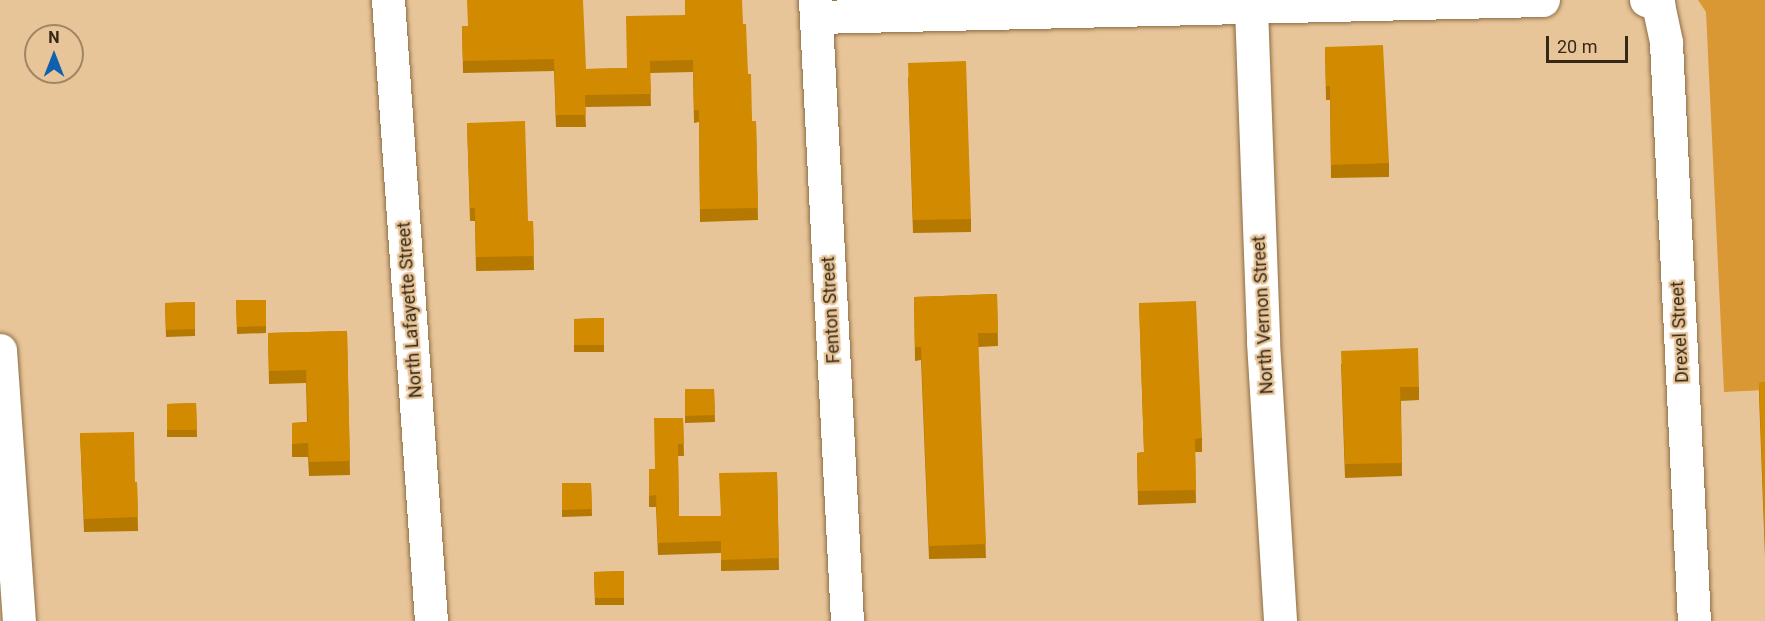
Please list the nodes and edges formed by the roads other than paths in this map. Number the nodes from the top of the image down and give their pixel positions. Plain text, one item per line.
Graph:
1 (388, 0) edge
2 (1543, 0) edge
3 (1646, 0) edge
4 (1393, 2) edge
5 (1251, 8) junction
6 (815, 9) edge
7 (0, 350) edge
8 (19, 621) edge
9 (431, 621) edge
10 (847, 621) edge
11 (1280, 621) edge
12 (1694, 621) edge

1 - 9 street, North Lafayette Street
2 - 4 street
3 - 12 street, Drexel Street
4 - 5 street
5 - 6 street
5 - 11 street, North Vernon Street
6 - 10 street, Fenton Street
7 - 8 street

